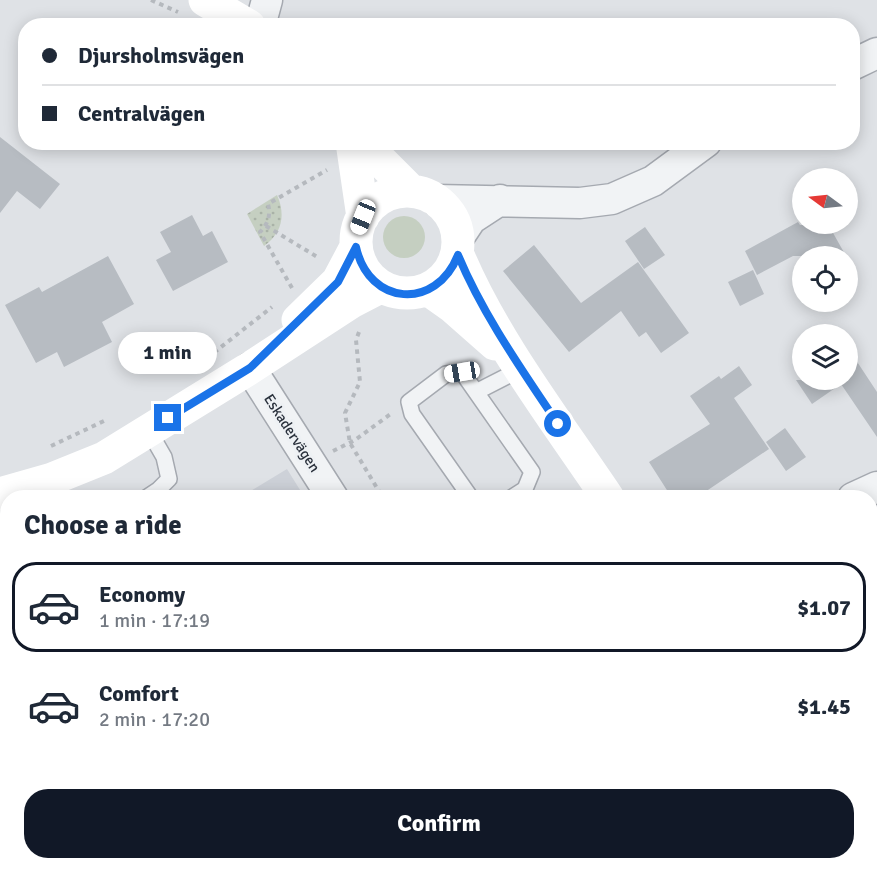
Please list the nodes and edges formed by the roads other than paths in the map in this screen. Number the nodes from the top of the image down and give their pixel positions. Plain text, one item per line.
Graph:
1 (205, 0) edge
2 (267, 0) edge
3 (235, 18) edge
4 (262, 18) edge
5 (877, 52) edge
6 (860, 61) edge
7 (352, 150) edge
8 (371, 150) edge
9 (695, 150) edge
10 (424, 195) junction
11 (500, 200) junction
12 (359, 232) junction
13 (458, 246) junction
14 (380, 286) junction
15 (429, 290) junction
16 (520, 367) junction
17 (250, 368) junction
18 (476, 392) junction
19 (149, 430) junction
20 (53, 475) edge
21 (11, 490) edge
22 (158, 490) edge
23 (328, 490) edge
24 (465, 490) edge
25 (524, 490) edge
26 (603, 490) edge

1 - 3 street
2 - 4 street
5 - 6 street
7 - 12 street
8 - 10 street
9 - 11 street
10 - 11 street
10 - 12 street
10 - 13 street
11 - 13 street
12 - 14 street
12 - 17 street
13 - 15 street
13 - 16 street
14 - 15 street
14 - 17 street
15 - 16 street
16 - 18 lane
16 - 26 street
17 - 19 street
17 - 23 street, Eskadervägen
18 - 24 lane
18 - 25 lane
19 - 20 street
19 - 22 lane
20 - 21 street

